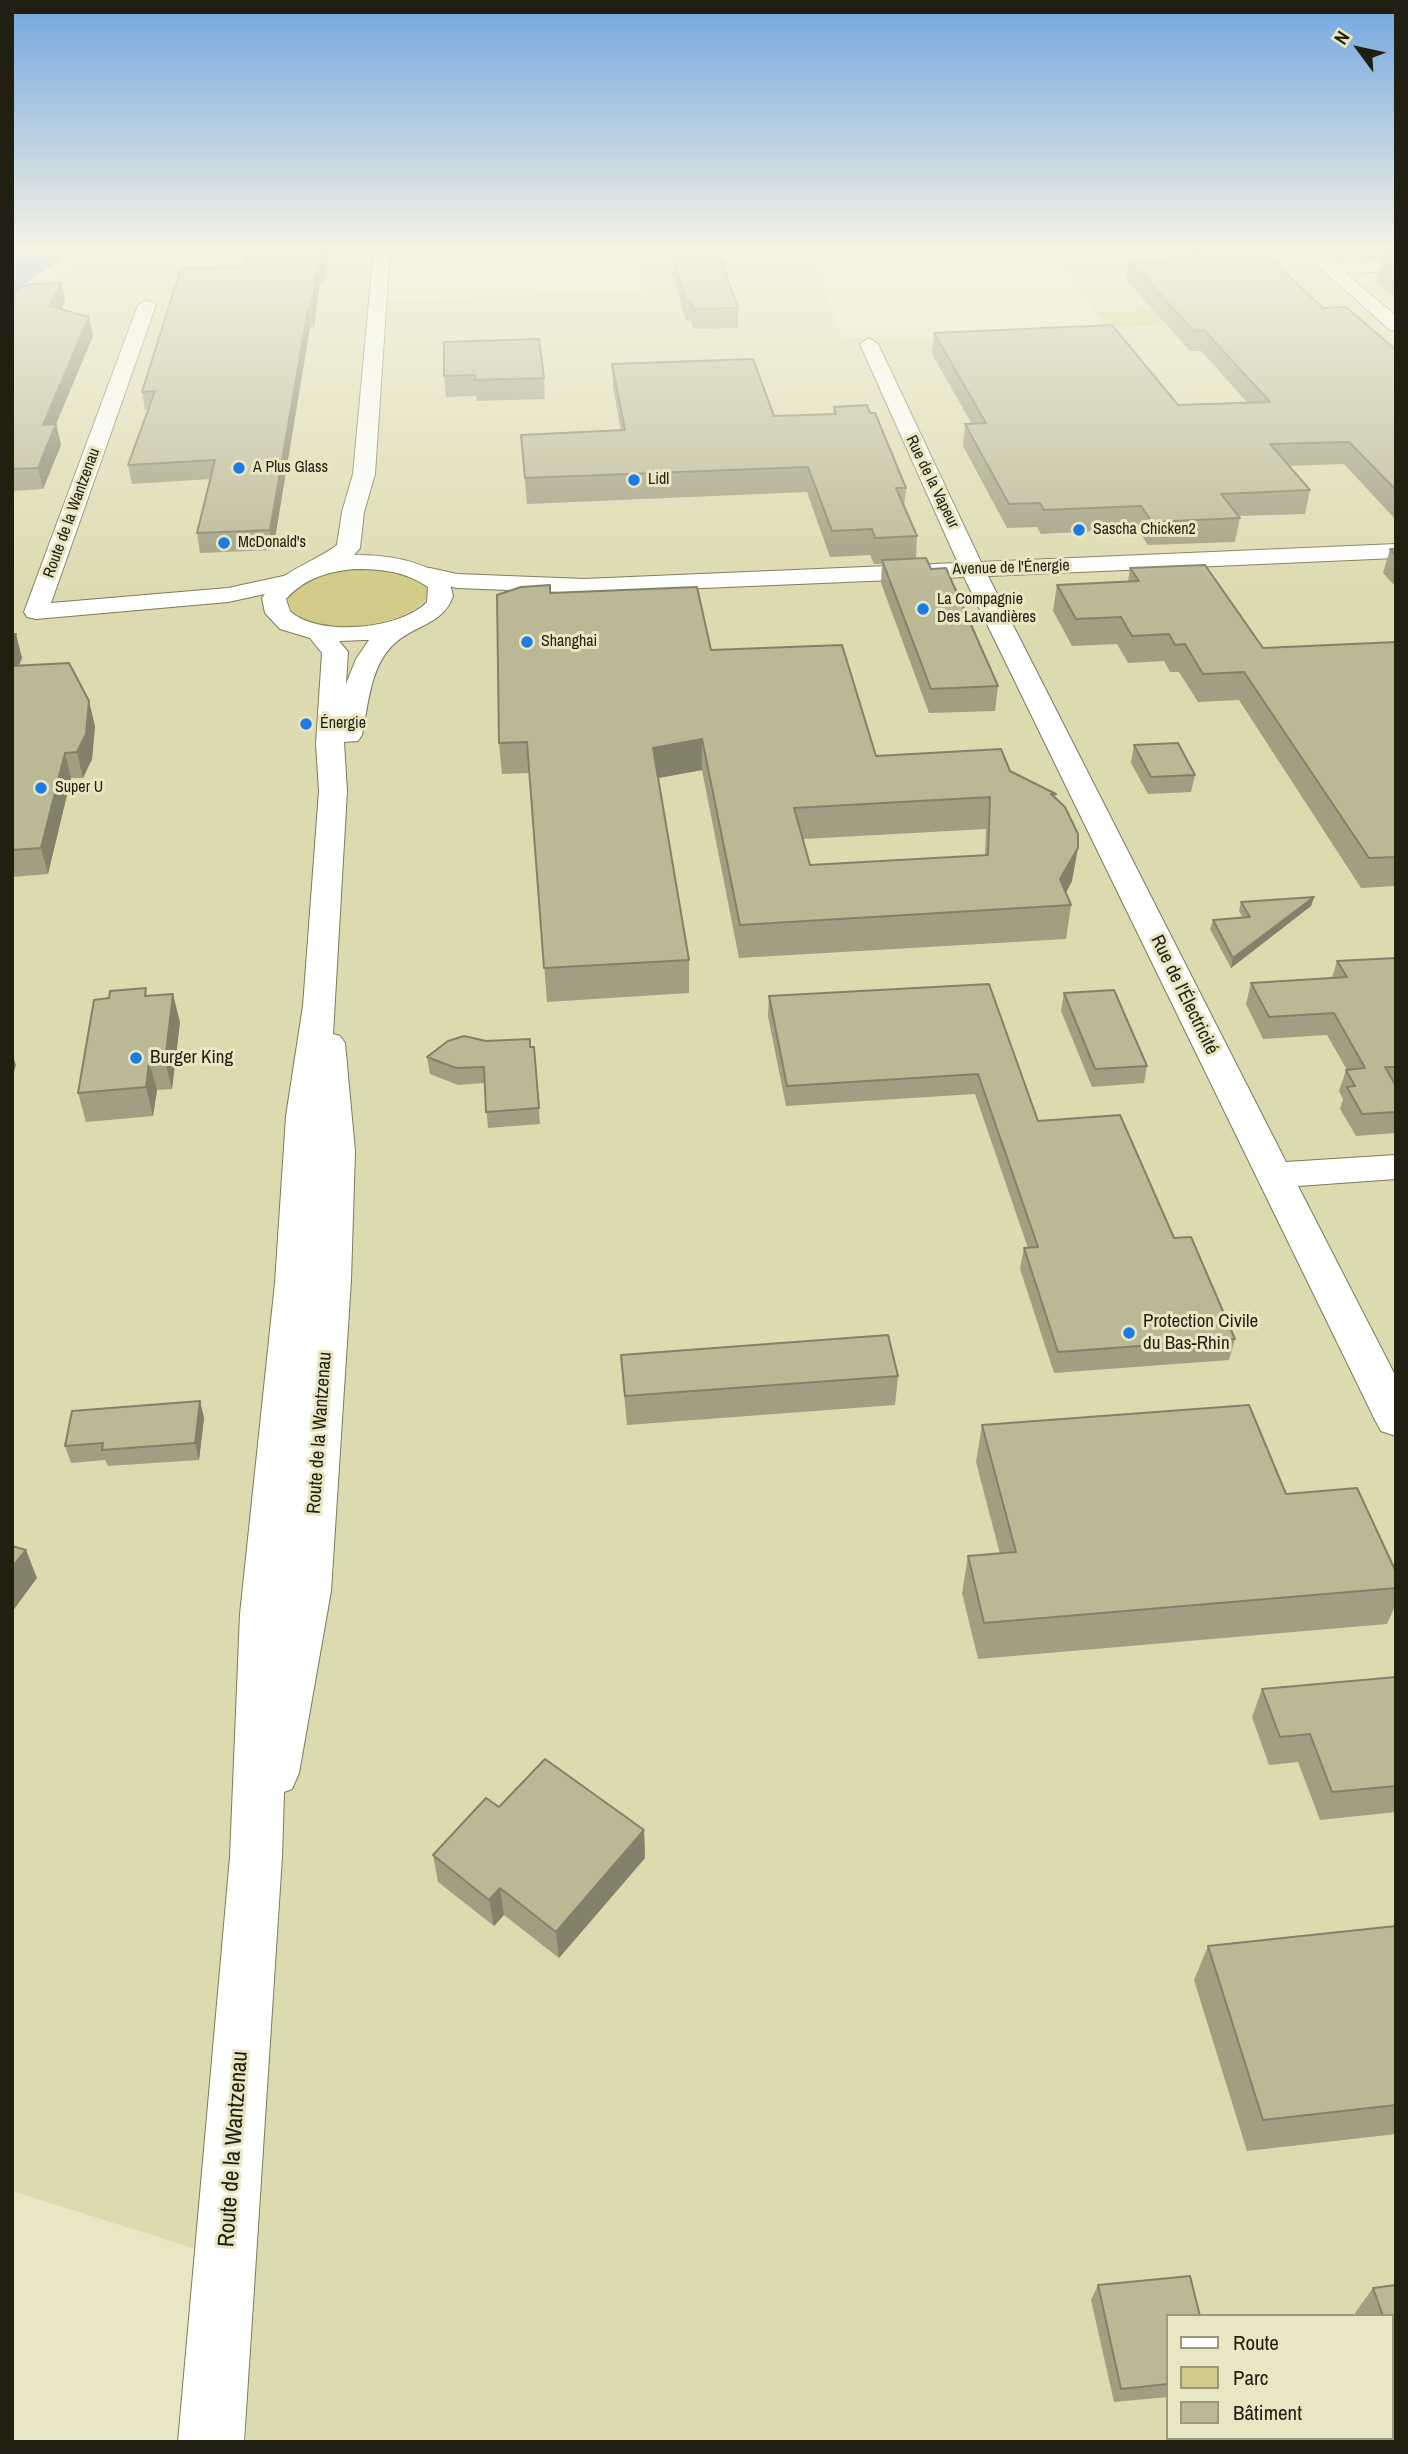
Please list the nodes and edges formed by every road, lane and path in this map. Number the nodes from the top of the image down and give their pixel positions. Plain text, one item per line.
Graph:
1 (125, 363) edge
2 (373, 363) edge
3 (877, 363) edge
4 (364, 474) junction
5 (1396, 551) edge
6 (378, 562) junction
7 (321, 568) junction
8 (973, 569) junction
9 (430, 575) junction
10 (288, 582) junction
11 (584, 586) junction
12 (439, 605) junction
13 (110, 608) junction
14 (24, 613) edge
15 (278, 615) junction
16 (396, 629) junction
17 (318, 632) junction
18 (333, 791) junction
19 (1396, 1167) edge
20 (1274, 1175) junction
21 (1396, 1420) edge
22 (211, 2442) edge

1 - 14 street, Route de la Wantzenau
2 - 4 street
3 - 8 street, Rue de la Vapeur
4 - 6 street
4 - 7 street
5 - 8 street, Avenue de l'Énergie
6 - 7 street, Avenue de l'Énergie
6 - 9 street, Avenue de l'Énergie
7 - 10 street, Route de la Wantzenau
8 - 11 street, Avenue de l'Énergie
8 - 20 street, Rue de l'Électricité
9 - 11 street, Avenue de l'Énergie
9 - 12 street
10 - 13 street, Route de la Wantzenau
10 - 15 street
11 - 12 street, Avenue de l'Énergie
12 - 16 street
13 - 14 street, Route de la Wantzenau
13 - 15 street, Route de la Wantzenau
15 - 17 street, Route de la Wantzenau
16 - 17 street, Route de la Wantzenau
16 - 18 street, Route de la Wantzenau
17 - 18 street, Route de la Wantzenau
18 - 22 street, Route de la Wantzenau
19 - 20 street
20 - 21 street, Rue de l'Électricité

